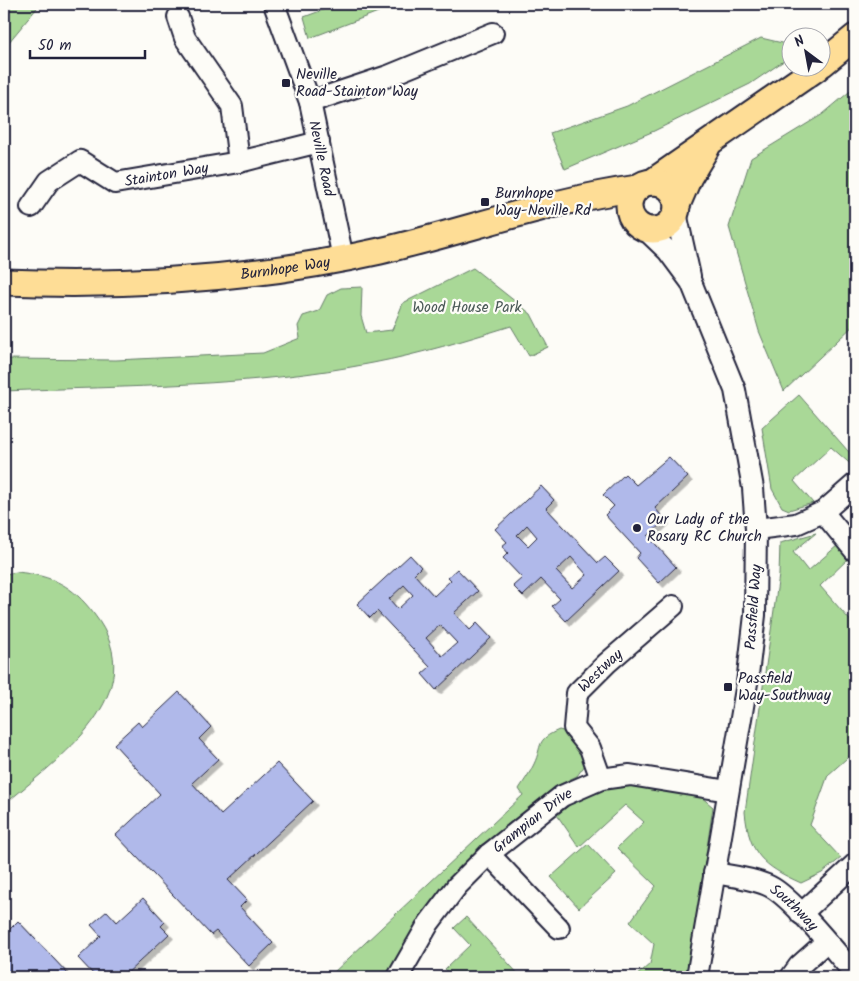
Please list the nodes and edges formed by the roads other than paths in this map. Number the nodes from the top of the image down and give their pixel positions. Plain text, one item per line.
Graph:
1 (274, 4) edge
2 (178, 17) dead end
3 (492, 33) dead end
4 (855, 37) edge
5 (832, 56) edge
6 (802, 78) edge
7 (310, 102) junction
8 (711, 140) junction
9 (319, 142) junction
10 (239, 162) junction
11 (645, 185) junction
12 (561, 203) junction
13 (31, 207) dead end
14 (677, 209) junction
15 (639, 224) junction
16 (343, 258) junction
17 (4, 282) edge
18 (691, 282) junction
19 (855, 484) edge
20 (823, 512) junction
21 (756, 529) junction
22 (855, 551) edge
23 (673, 606) dead end
24 (601, 779) junction
25 (728, 791) junction
26 (489, 854) junction
27 (855, 864) edge
28 (714, 873) junction
29 (801, 914) junction
30 (559, 928) dead end
31 (826, 942) junction
32 (855, 974) edge
33 (398, 977) edge
34 (697, 977) edge
35 (790, 977) edge

1 - 7 street, Neville Road
2 - 10 street
3 - 7 street
4 - 5 main road
6 - 8 main road, Burnhope Way
7 - 9 street, Neville Road
8 - 11 main road, Burnhope Way
8 - 14 main road, Burnhope Way
9 - 10 street, Stainton Way
9 - 16 street, Neville Road
10 - 13 street, Stainton Way
11 - 12 main road, Burnhope Way
11 - 14 main road
11 - 15 main road
12 - 15 main road, Burnhope Way
12 - 16 main road, Burnhope Way
14 - 15 main road
14 - 18 street
15 - 18 street, Passfield Way
16 - 17 main road, Burnhope Way
18 - 21 street, Passfield Way
19 - 20 street
20 - 21 street
20 - 22 street
21 - 25 street, Passfield Way
23 - 24 street, Westway
24 - 25 street, Grampian Drive
24 - 26 street, Grampian Drive
25 - 28 street, Passfield Way
26 - 30 street
26 - 33 street, Grampian Drive
27 - 29 street
28 - 29 street, Southway
28 - 34 street, Passfield Way
29 - 31 street, Southway
31 - 32 street, Southway
31 - 35 street

